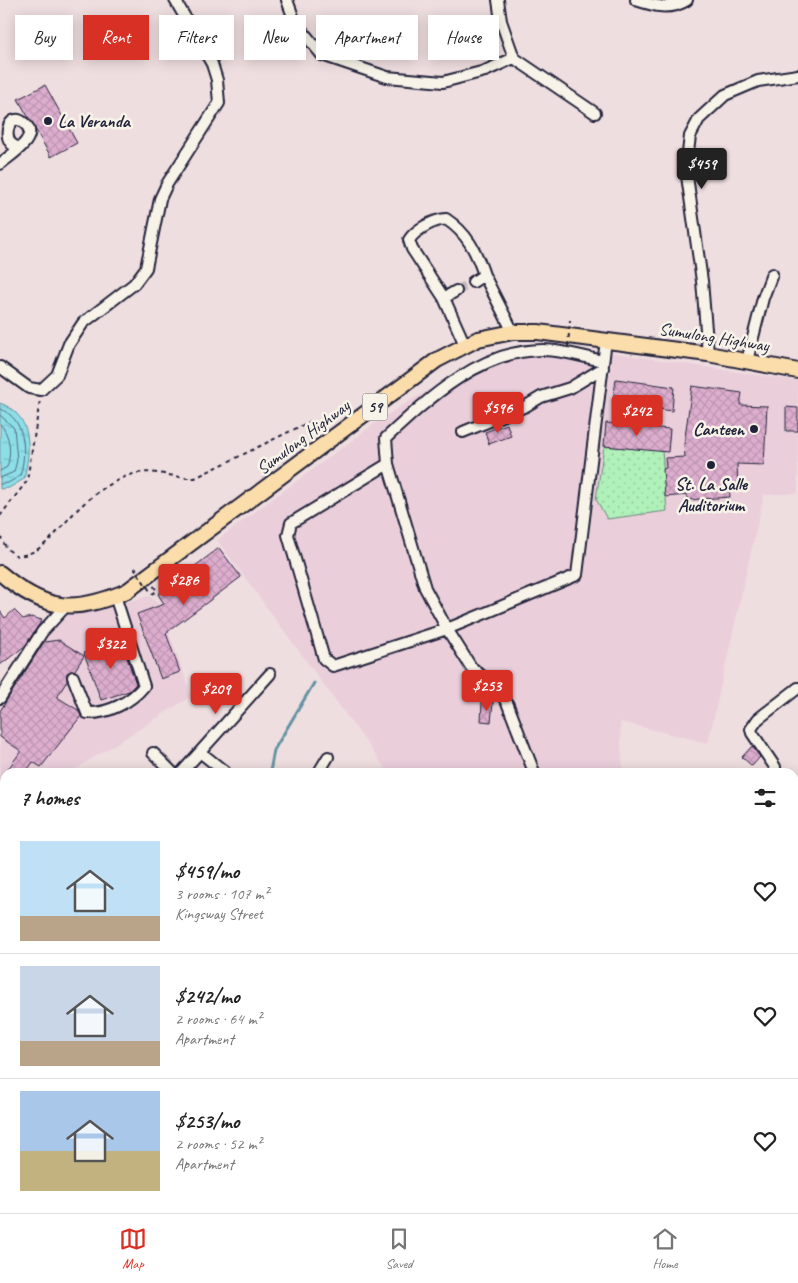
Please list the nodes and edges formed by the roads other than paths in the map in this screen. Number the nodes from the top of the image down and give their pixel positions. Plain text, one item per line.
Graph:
1 (175, 0) edge
2 (287, 0) edge
3 (498, 0) edge
4 (636, 0) edge
5 (687, 0) edge
6 (514, 58) junction
7 (798, 75) edge
8 (595, 112) dead end
9 (2, 129) edge
10 (19, 147) junction
11 (0, 164) edge
12 (772, 274) dead end
13 (484, 275) junction
14 (473, 282) tunnel mouth
15 (456, 291) tunnel mouth
16 (444, 298) junction
17 (513, 332) junction
18 (606, 340) junction
19 (465, 345) junction
20 (708, 354) junction
21 (748, 361) junction
22 (603, 364) junction
23 (0, 367) edge
24 (798, 370) edge
25 (463, 432) dead end
26 (388, 464) junction
27 (3, 581) edge
28 (115, 596) junction
29 (65, 607) junction
30 (447, 629) junction
31 (270, 674) dead end
32 (73, 678) dead end
33 (798, 688) edge
34 (0, 698) edge
35 (200, 752) junction
36 (152, 753) dead end
37 (328, 757) dead end
38 (168, 768) edge
39 (186, 768) edge
40 (220, 768) edge
41 (321, 768) edge
42 (532, 768) edge
43 (775, 768) edge

1 - 23 street
2 - 6 street
3 - 6 street
4 - 5 street
6 - 8 street
7 - 20 street
9 - 10 street
9 - 10 street
10 - 11 street
12 - 21 street
13 - 14 street
13 - 16 street
13 - 17 street
15 - 16 street
16 - 19 street
17 - 18 main road, Sumulong Highway / 59
17 - 19 main road, Sumulong Highway / 59
18 - 20 main road, Sumulong Highway / 59
18 - 22 street
19 - 28 main road, Sumulong Highway / 59
20 - 21 main road, Sumulong Highway / 59
21 - 24 main road, Sumulong Highway / 59
22 - 25 street
22 - 26 street
22 - 30 street
26 - 30 street
26 - 30 street
27 - 29 main road, Sumulong Highway / 59
28 - 29 main road, Sumulong Highway / 59
28 - 32 street
29 - 34 street
30 - 42 street
31 - 35 street
33 - 43 street
35 - 39 street
35 - 40 street
36 - 38 street
37 - 41 street

